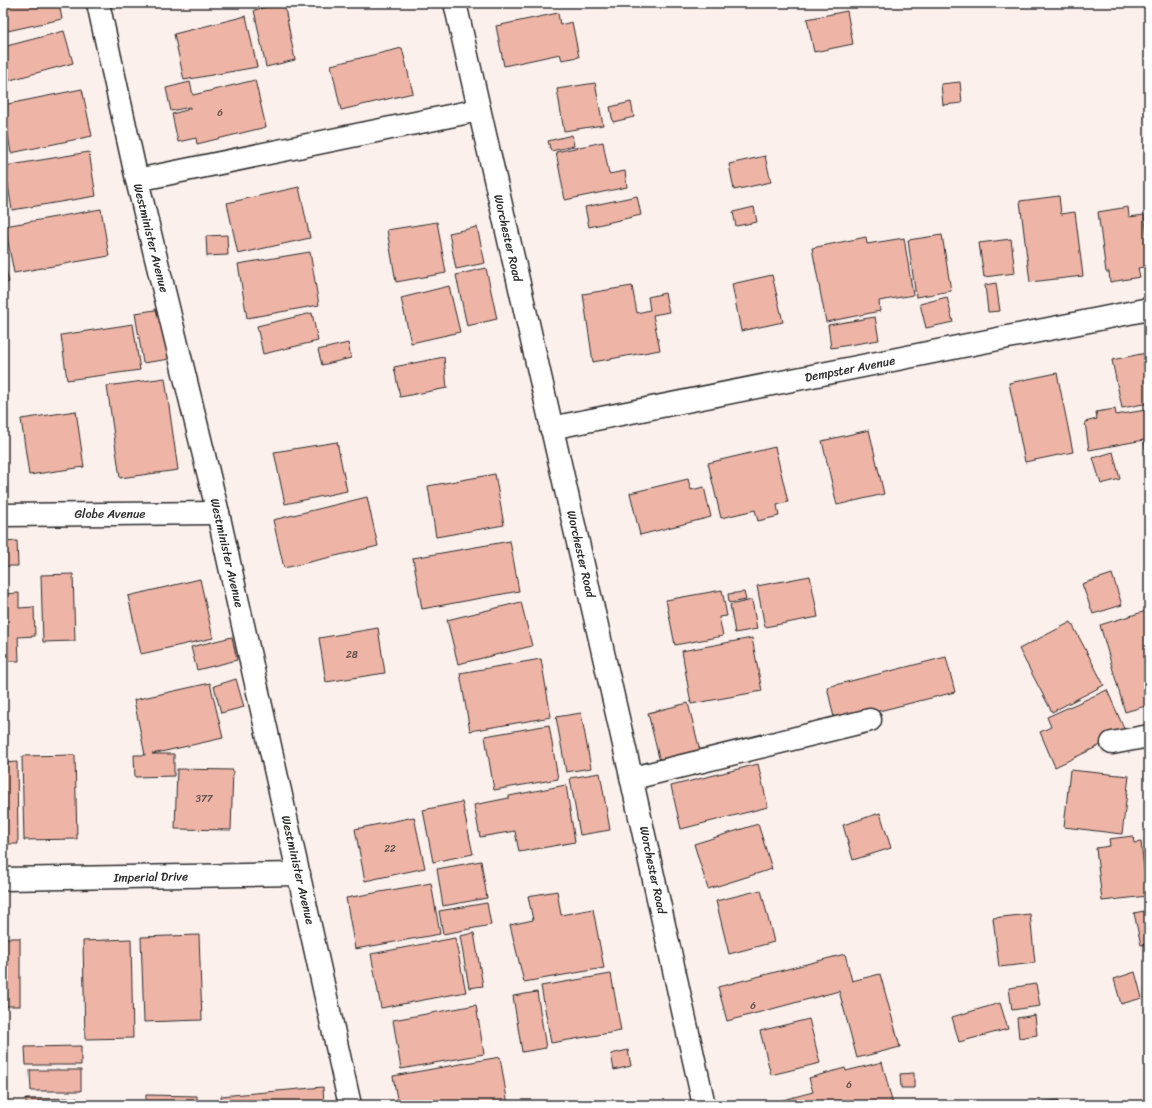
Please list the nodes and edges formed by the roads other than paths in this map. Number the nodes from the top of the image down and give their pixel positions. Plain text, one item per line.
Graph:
1 (98, 3) edge
2 (455, 3) edge
3 (479, 110) junction
4 (137, 180) junction
5 (1149, 309) edge
6 (551, 428) junction
7 (218, 513) junction
8 (3, 515) edge
9 (870, 720) dead end
10 (1149, 736) edge
11 (1112, 743) dead end
12 (633, 778) junction
13 (299, 874) junction
14 (3, 879) edge
15 (350, 1105) edge
16 (704, 1105) edge

1 - 4 street, Westminister Avenue
2 - 3 street, Worchester Road
3 - 4 street
3 - 6 street, Worchester Road
4 - 7 street, Westminister Avenue
5 - 6 street, Dempster Avenue
6 - 12 street, Worchester Road
7 - 8 street, Globe Avenue
7 - 13 street, Westminister Avenue
9 - 12 street
10 - 11 street
12 - 16 street, Worchester Road
13 - 14 street, Imperial Drive
13 - 15 street, Westminister Avenue

